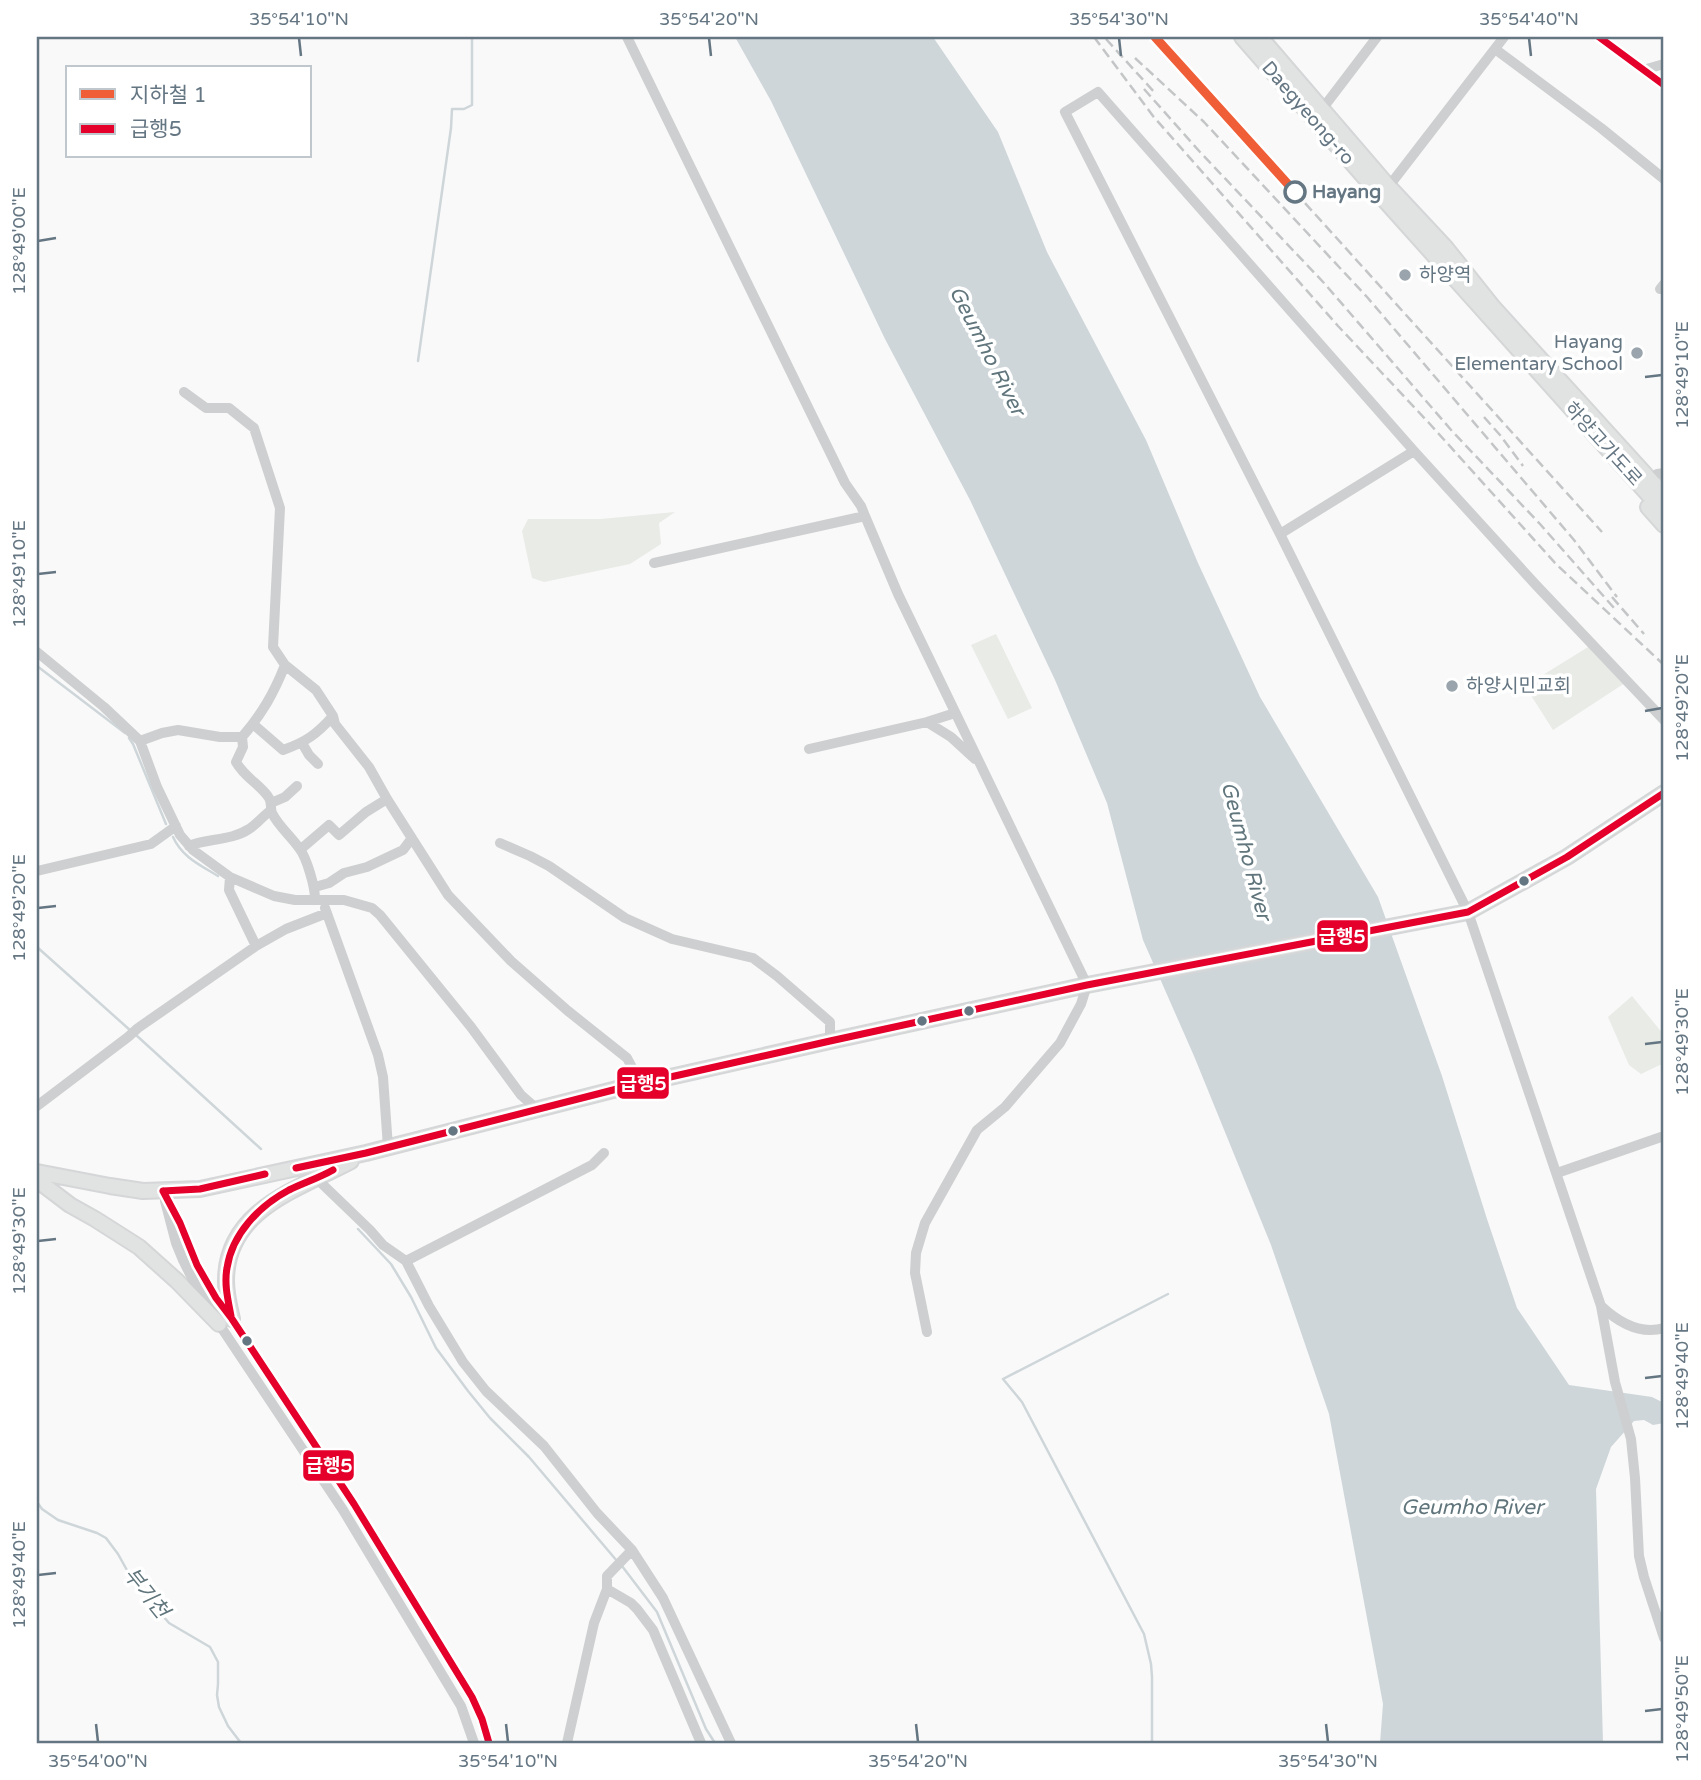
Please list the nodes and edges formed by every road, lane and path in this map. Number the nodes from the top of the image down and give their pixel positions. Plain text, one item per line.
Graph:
1 (627, 37) edge
2 (1242, 37) edge
3 (1260, 37) edge
4 (1377, 37) edge
5 (1504, 37) edge
6 (1599, 37) edge
7 (1495, 49) junction
8 (1664, 64) edge
9 (1643, 70) junction
10 (1664, 85) edge
11 (1323, 108) junction
12 (1664, 179) edge
13 (1385, 191) junction
14 (1446, 248) junction
15 (1460, 285) junction
16 (1489, 311) junction
17 (184, 392) dead end
18 (1414, 451) junction
19 (1662, 477) edge
20 (1664, 495) edge
21 (1664, 512) edge
22 (865, 516) junction
23 (1664, 525) edge
24 (1280, 534) junction
25 (654, 563) dead end
26 (37, 652) edge
27 (285, 665) junction
28 (955, 713) junction
29 (333, 716) junction
30 (1664, 720) edge
31 (927, 722) junction
32 (253, 724) junction
33 (242, 737) junction
34 (140, 741) junction
35 (303, 743) junction
36 (809, 749) dead end
37 (979, 763) junction
38 (318, 764) dead end
39 (297, 786) dead end
40 (1664, 793) edge
41 (387, 799) junction
42 (271, 807) junction
43 (176, 826) junction
44 (412, 838) junction
45 (500, 843) dead end
46 (189, 846) junction
47 (301, 849) junction
48 (37, 871) edge
49 (230, 877) junction
50 (315, 887) junction
51 (318, 899) junction
52 (1468, 912) junction
53 (327, 913) junction
54 (256, 946) junction
55 (1087, 985) junction
56 (830, 1041) junction
57 (641, 1084) junction
58 (37, 1106) edge
59 (537, 1109) junction
60 (1664, 1136) edge
61 (388, 1147) junction
62 (366, 1153) junction
63 (604, 1153) dead end
64 (37, 1172) edge
65 (1557, 1173) junction
66 (317, 1179) junction
67 (37, 1180) edge
68 (163, 1191) junction
69 (406, 1261) junction
70 (1601, 1306) junction
71 (225, 1322) junction
72 (1664, 1328) edge
73 (927, 1332) dead end
74 (625, 1557) junction
75 (607, 1589) junction
76 (1664, 1638) edge
77 (482, 1719) junction
78 (474, 1743) edge
79 (489, 1743) edge
80 (497, 1743) edge
81 (567, 1743) edge
82 (701, 1743) edge
83 (731, 1743) edge

1 - 22 street
2 - 13 main road, Daegyeong-ro
3 - 11 main road, Daegyeong-ro
4 - 11 street
5 - 7 street
6 - 9 street
7 - 12 street
7 - 13 street
8 - 9 street
9 - 10 street
11 - 13 main road, Daegyeong-ro
13 - 14 main road, Daegyeong-ro
13 - 15 main road, Daegyeong-ro
14 - 16 main road, Daegyeong-ro
14 - 19 main road
15 - 16 main road, Daegyeong-ro
15 - 23 main road
16 - 20 main road, 하양고가도로
16 - 21 main road, 하양고가도로
17 - 27 street
18 - 24 street
18 - 24 street
18 - 30 street
22 - 25 street
22 - 28 street
24 - 52 street
26 - 34 street
27 - 29 street
27 - 32 street
28 - 31 street
28 - 37 street
29 - 35 street
29 - 41 street
31 - 36 street
31 - 37 street
32 - 33 street
32 - 35 street
33 - 34 street
33 - 42 street
34 - 43 street
35 - 38 street
37 - 55 street
39 - 42 street
40 - 52 main road
41 - 44 street
41 - 47 street
42 - 46 street
42 - 47 street
43 - 46 street
43 - 48 street
44 - 50 street
44 - 57 street
45 - 56 street
46 - 49 street
47 - 50 street
49 - 51 street
49 - 54 street
50 - 51 street
51 - 53 street
51 - 59 street
52 - 55 main road
52 - 65 street
53 - 54 street
53 - 61 street
54 - 58 street
55 - 56 main road
55 - 73 street
56 - 57 main road
57 - 59 main road
59 - 61 main road
60 - 65 street
61 - 62 main road
62 - 66 main road
62 - 68 main road
63 - 69 street
64 - 68 main road
65 - 70 street
66 - 69 street
66 - 71 main road
67 - 71 main road
68 - 71 street
69 - 74 street
70 - 72 street
70 - 76 street
71 - 77 street
71 - 78 street
74 - 75 street
74 - 83 street
75 - 81 street
75 - 82 street
77 - 79 street
77 - 80 street

